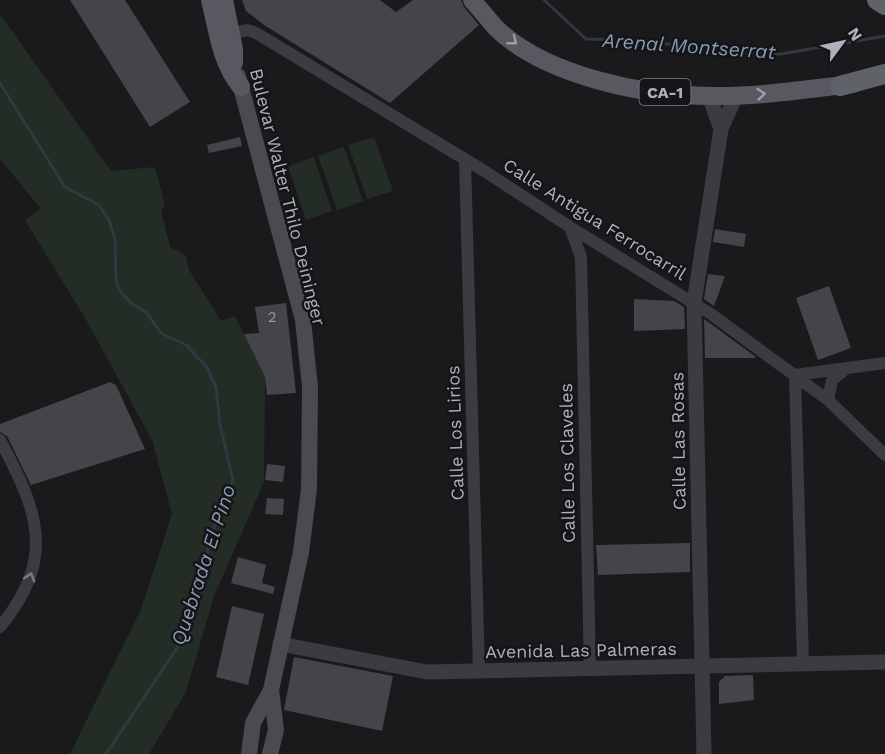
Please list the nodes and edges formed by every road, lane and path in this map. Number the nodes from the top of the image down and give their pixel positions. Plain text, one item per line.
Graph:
1 (224, 0) edge
2 (472, 0) edge
3 (877, 0) edge
4 (885, 5) edge
5 (213, 6) edge
6 (231, 45) junction
7 (885, 74) edge
8 (885, 81) edge
9 (840, 86) junction
10 (241, 87) junction
11 (709, 96) junction
12 (735, 96) junction
13 (721, 129) junction
14 (465, 159) junction
15 (486, 172) junction
16 (466, 192) junction
17 (570, 228) junction
18 (596, 242) junction
19 (581, 257) junction
20 (694, 303) junction
21 (885, 363) edge
22 (844, 370) junction
23 (795, 375) junction
24 (828, 400) junction
25 (0, 440) edge
26 (885, 455) edge
27 (0, 627) edge
28 (280, 644) junction
29 (885, 662) edge
30 (803, 663) junction
31 (703, 667) junction
32 (590, 669) junction
33 (479, 672) junction
34 (271, 690) junction
35 (253, 723) junction
36 (276, 730) junction
37 (249, 750) edge
38 (271, 752) edge
39 (704, 754) edge

1 - 6 main road
2 -> 11 main road, CA-1
3 - 4 highway
5 - 6 main road, Bulevar Walter Thilo Deininger
5 - 6 main road
5 - 10 main road
6 - 10 main road, Bulevar Walter Thilo Deininger
6 - 14 street, Calle Antigua Ferrocarril
7 - 9 highway
8 - 9 main road, CA-1
12 -> 9 main road, CA-1
10 - 28 main road, Bulevar Walter Thilo Deininger
11 - 12 main road, CA-1
11 - 13 street, Calle Las Rosas
12 - 13 street, Calle Las Rosas
13 - 20 street, Calle Las Rosas
14 - 15 street, Calle Antigua Ferrocarril
14 - 16 street, Calle Los Lirios
15 - 16 street
15 - 17 street, Calle Antigua Ferrocarril
16 - 33 street, Calle Los Lirios
17 - 18 street, Calle Antigua Ferrocarril
17 - 19 street, Calle Los Claveles
18 - 19 street
18 - 20 street, Calle Antigua Ferrocarril
19 - 32 street, Calle Los Claveles
20 - 23 street, Calle Antigua Ferrocarril
20 - 31 street, Calle Las Rosas
21 - 22 street
22 - 23 street
22 - 24 street
23 - 24 street, Calle Antigua Ferrocarril
23 - 30 street
24 - 26 street, Calle Antigua Ferrocarril
27 -> 25 street
28 - 33 street, Avenida Las Palmeras
28 - 34 main road, Bulevar Walter Thilo Deininger
29 - 30 street, Avenida Las Palmeras
30 - 31 street, Avenida Las Palmeras
31 - 32 street, Avenida Las Palmeras
31 - 39 street, Calle Las Rosas
32 - 33 street, Avenida Las Palmeras
34 - 35 main road, Bulevar Walter Thilo Deininger
34 - 36 main road, Bulevar Walter Thilo Deininger
35 - 36 main road
35 - 37 main road, Bulevar Walter Thilo Deininger
36 - 38 main road, Bulevar Walter Thilo Deininger
37 - 38 main road

